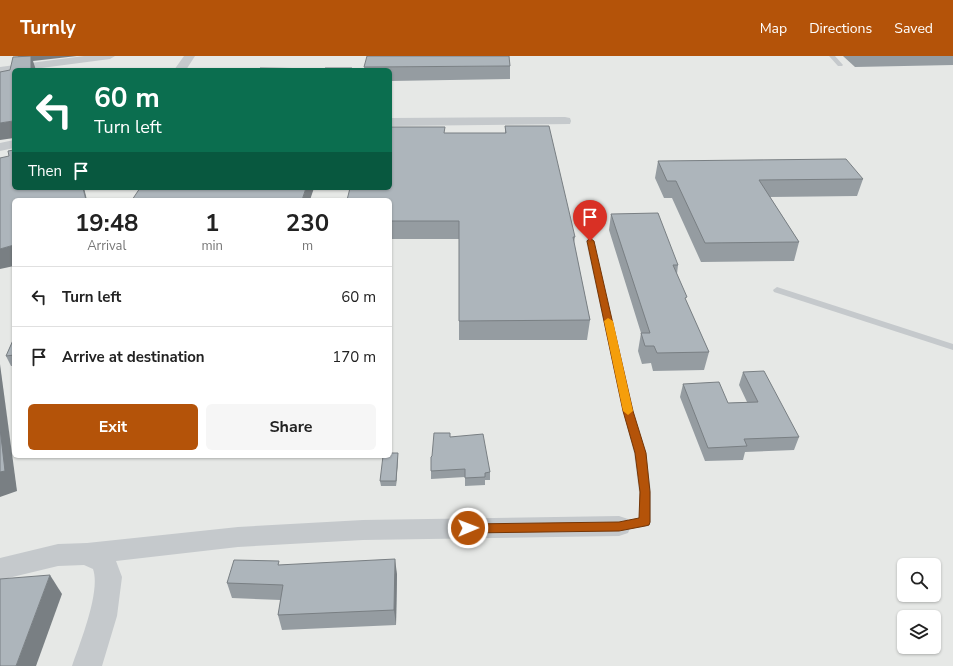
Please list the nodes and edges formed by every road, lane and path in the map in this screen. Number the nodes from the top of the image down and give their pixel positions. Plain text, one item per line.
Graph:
1 (110, 56) edge
2 (190, 56) edge
3 (832, 56) edge
4 (840, 65) dead end
5 (12, 68) edge
6 (16, 68) edge
7 (181, 68) edge
8 (0, 70) edge
9 (565, 121) dead end
10 (392, 122) edge
11 (12, 144) edge
12 (0, 147) edge
13 (590, 241) dead end
14 (777, 290) dead end
15 (953, 347) edge
16 (619, 526) joint
17 (101, 556) junction
18 (0, 569) edge
19 (87, 666) edge

1 - 6 street
2 - 7 street
3 - 4 lane
5 - 8 street
9 - 10 street
11 - 12 street
13 - 16 lane
14 - 15 lane
16 - 17 street
17 - 18 street
17 - 19 street

